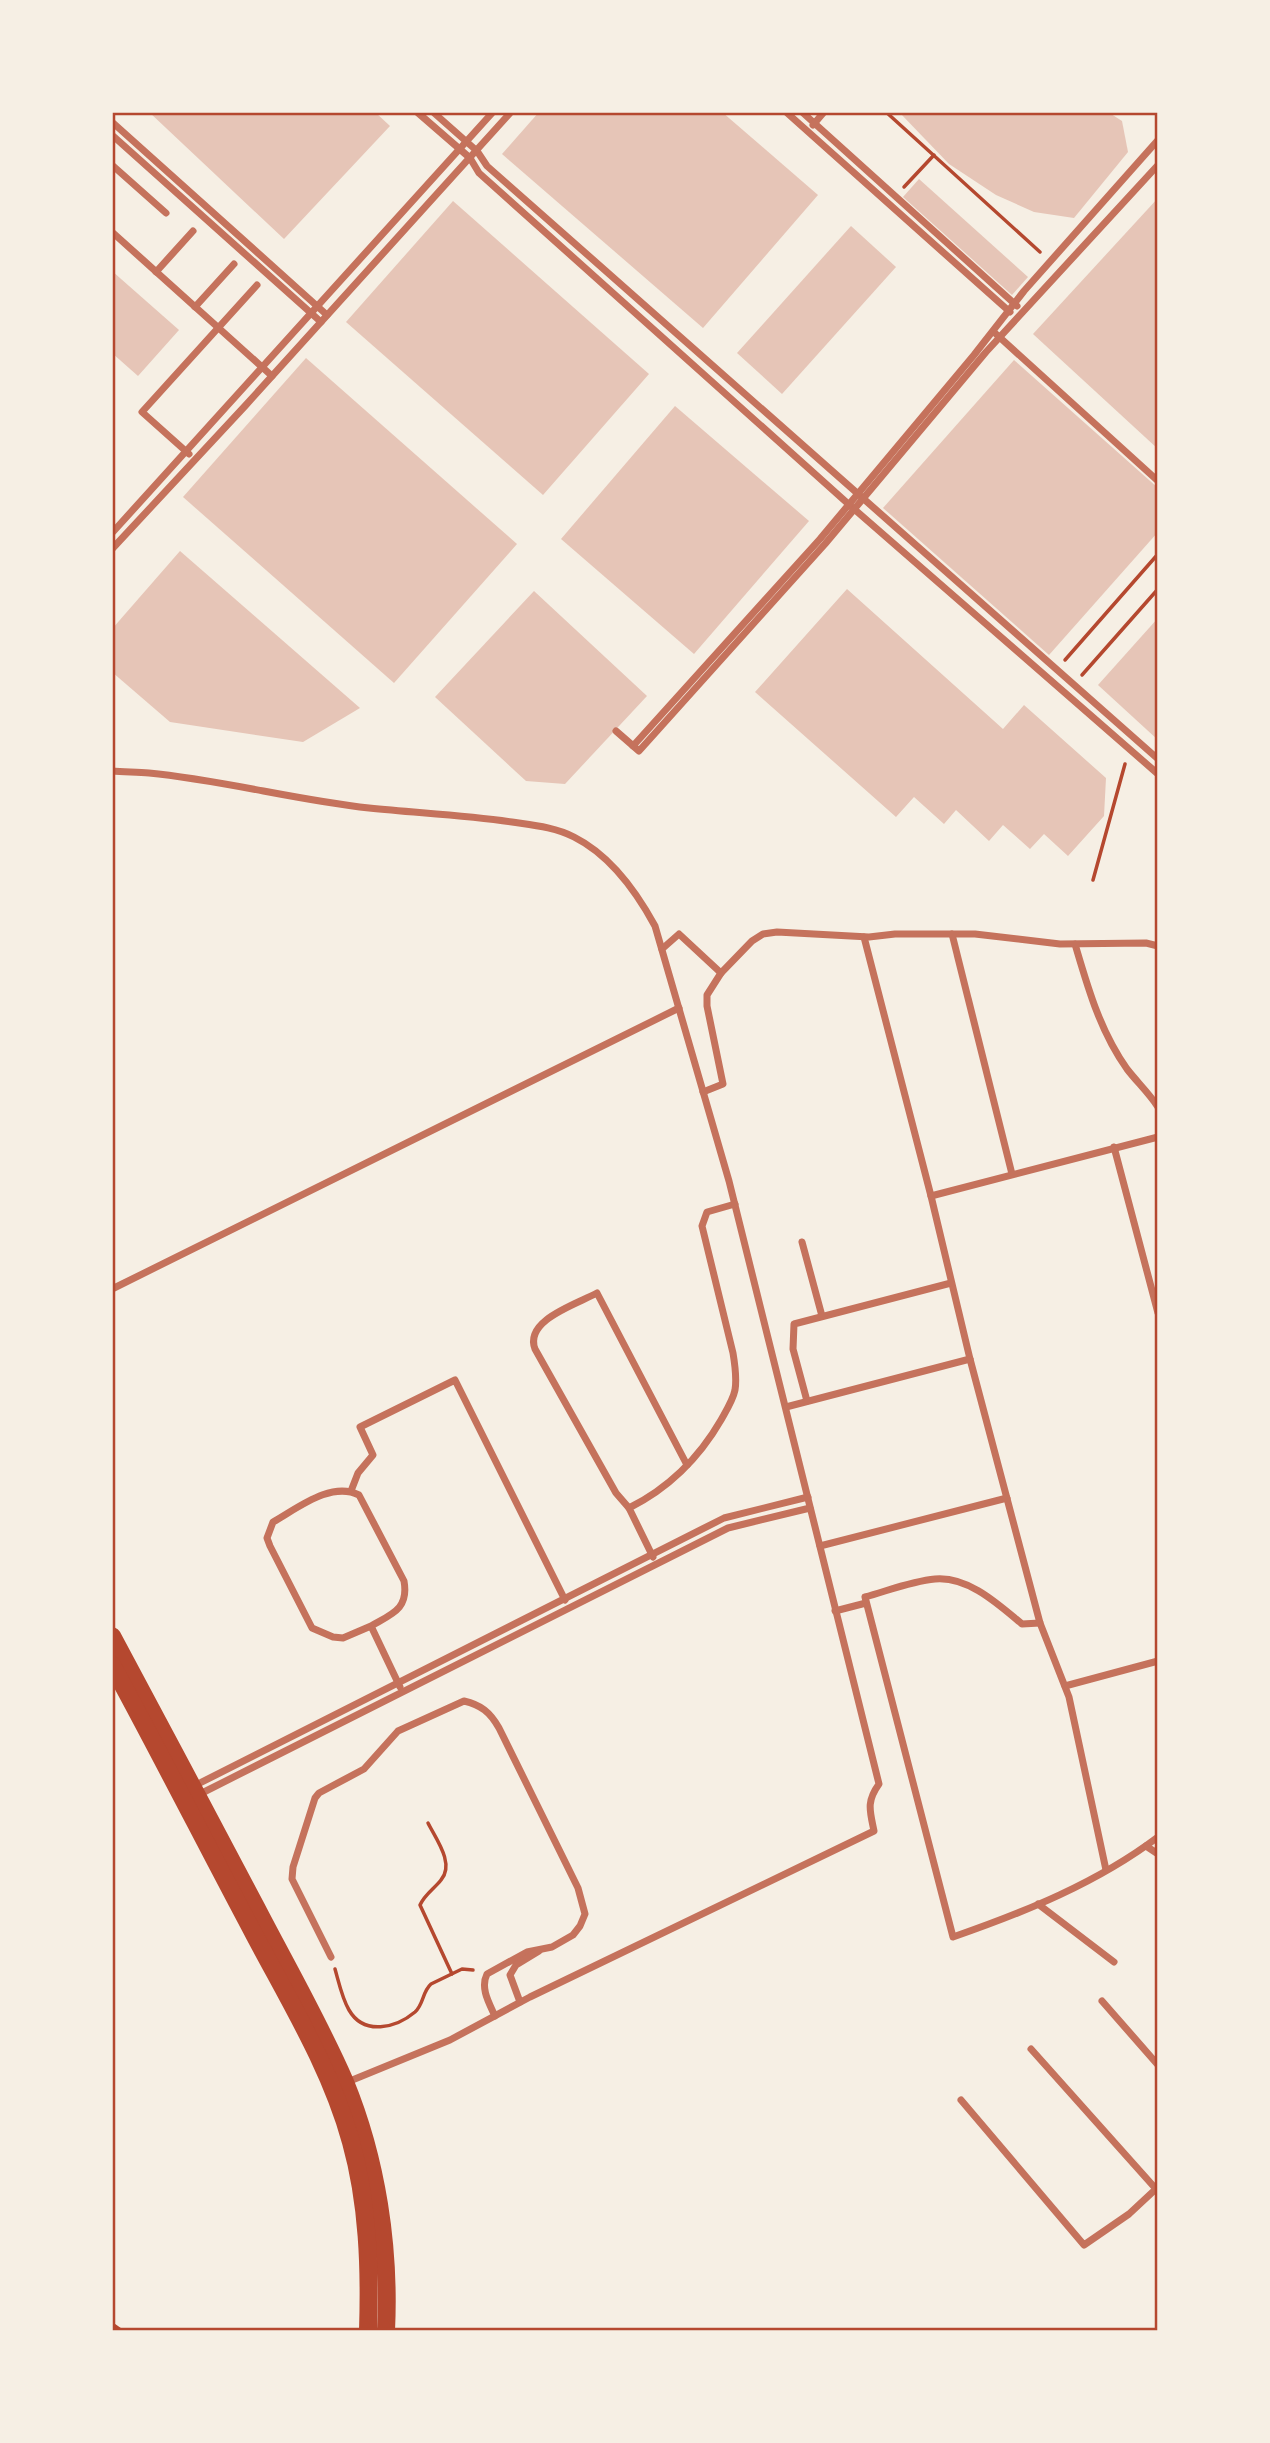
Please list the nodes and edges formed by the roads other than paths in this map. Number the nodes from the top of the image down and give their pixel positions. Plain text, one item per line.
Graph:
1 (417, 112) edge
2 (433, 112) edge
3 (493, 112) edge
4 (511, 112) edge
5 (786, 112) edge
6 (802, 112) edge
7 (824, 112) edge
8 (112, 122) edge
9 (814, 123) junction
10 (807, 131) junction
11 (112, 135) edge
12 (1158, 140) edge
13 (466, 141) junction
14 (459, 149) junction
15 (477, 150) junction
16 (470, 158) junction
17 (112, 165) edge
18 (1158, 165) edge
19 (166, 214) dead end
20 (193, 231) dead end
21 (112, 232) edge
22 (234, 264) dead end
23 (156, 272) junction
24 (257, 285) dead end
25 (1014, 304) junction
26 (317, 306) junction
27 (195, 307) junction
28 (1009, 311) junction
29 (311, 313) junction
30 (1019, 314) junction
31 (327, 315) junction
32 (321, 322) junction
33 (219, 328) junction
34 (996, 335) junction
35 (262, 367) junction
36 (272, 376) junction
37 (186, 451) junction
38 (195, 460) junction
39 (1158, 481) edge
40 (859, 497) junction
41 (851, 507) junction
42 (112, 533) edge
43 (112, 549) edge
44 (1056, 670) junction
45 (1048, 679) junction
46 (1073, 685) junction
47 (1065, 694) junction
48 (616, 731) dead end
49 (1158, 759) edge
50 (112, 771) edge
51 (1158, 774) edge
52 (952, 934) junction
53 (864, 937) junction
54 (1075, 944) junction
55 (1158, 946) edge
56 (662, 949) junction
57 (721, 973) junction
58 (679, 1008) junction
59 (704, 1092) junction
60 (1158, 1107) edge
61 (1158, 1136) edge
62 (1114, 1147) junction
63 (1012, 1174) junction
64 (931, 1196) junction
65 (735, 1204) junction
66 (802, 1242) dead end
67 (951, 1283) junction
68 (112, 1289) edge
69 (1158, 1313) edge
70 (822, 1316) junction
71 (970, 1359) junction
72 (807, 1401) junction
73 (786, 1407) junction
74 (687, 1465) junction
75 (351, 1491) junction
76 (807, 1497) junction
77 (1007, 1498) junction
78 (629, 1508) junction
79 (810, 1508) junction
80 (820, 1546) junction
81 (652, 1555) junction
82 (657, 1564) junction
83 (564, 1599) junction
84 (866, 1602) junction
85 (569, 1608) junction
86 (835, 1611) junction
87 (1040, 1623) junction
88 (371, 1626) junction
89 (112, 1636) edge
90 (1158, 1661) edge
91 (112, 1665) edge
92 (398, 1683) junction
93 (1065, 1686) junction
94 (403, 1692) junction
95 (189, 1794) junction
96 (1158, 1837) edge
97 (1146, 1846) junction
98 (1158, 1854) edge
99 (1106, 1870) junction
100 (1038, 1904) junction
101 (540, 1951) junction
102 (331, 1957) road end
103 (1114, 1962) dead end
104 (1102, 2001) dead end
105 (520, 2002) junction
106 (495, 2016) junction
107 (1031, 2049) dead end
108 (1158, 2065) edge
109 (339, 2086) junction
110 (961, 2100) dead end
111 (1157, 2188) edge
112 (368, 2331) edge
113 (386, 2331) edge

1 - 14 street
2 - 13 street
3 - 13 street
4 - 15 street
5 - 10 street
6 - 9 street
7 - 9 street
8 - 26 street
9 - 10 street
9 - 25 street
10 - 28 street
11 - 29 street
12 - 25 street
13 - 14 street
13 - 15 street
14 - 16 street
14 - 26 street
15 - 16 street
15 - 40 street
16 - 31 street
16 - 41 street
17 - 19 street
18 - 30 street
20 - 23 street
21 - 23 street
22 - 27 street
23 - 27 street
24 - 33 street
25 - 28 street
25 - 30 street
26 - 29 street
26 - 31 street
27 - 33 street
28 - 30 street
28 - 34 street
29 - 32 street
29 - 35 street
30 - 34 street
31 - 32 street
32 - 36 street
33 - 35 street
33 - 37 street
34 - 39 street
34 - 40 street
35 - 36 street
35 - 37 street
36 - 38 street
37 - 38 street
37 - 42 street
38 - 43 street
40 - 41 street
40 - 44 street
41 - 45 street
41 - 48 street
44 - 45 street
44 - 46 street
45 - 47 street
46 - 47 street
46 - 49 street
47 - 51 street
50 - 56 street
52 - 53 street
52 - 54 street
52 - 63 street
53 - 57 street
53 - 64 street
54 - 55 street
54 - 60 street
56 - 57 street
56 - 58 street
57 - 59 street
58 - 59 street
58 - 68 street
59 - 65 street
61 - 62 street
62 - 63 street
62 - 69 street
63 - 64 street
64 - 67 street
65 - 73 street
65 - 74 street
66 - 70 street
67 - 70 street
67 - 71 street
70 - 72 street
71 - 72 street
71 - 77 street
72 - 73 street
73 - 76 street
74 - 78 street
74 - 78 street
75 - 83 street
75 - 88 street
75 - 88 street
76 - 79 street
76 - 81 street
77 - 80 street
77 - 87 street
78 - 81 street
79 - 80 street
79 - 82 street
80 - 86 street
81 - 82 street
81 - 83 street
82 - 85 street
83 - 85 street
83 - 92 street
84 - 86 street
84 - 87 street
84 - 100 street
85 - 94 street
86 - 105 street
87 - 93 street
88 - 92 street
89 - 95 main road
90 - 93 street
91 - 95 main road
92 - 94 street
92 - 95 street
93 - 99 street
94 - 95 street
95 - 109 main road
96 - 97 street
97 - 98 street
97 - 99 street
99 - 100 street
100 - 103 street
101 - 102 street
101 - 105 street
101 - 106 street
104 - 108 street
105 - 106 street
106 - 109 street
107 - 111 street
109 - 112 main road
109 - 113 main road
110 - 111 street

